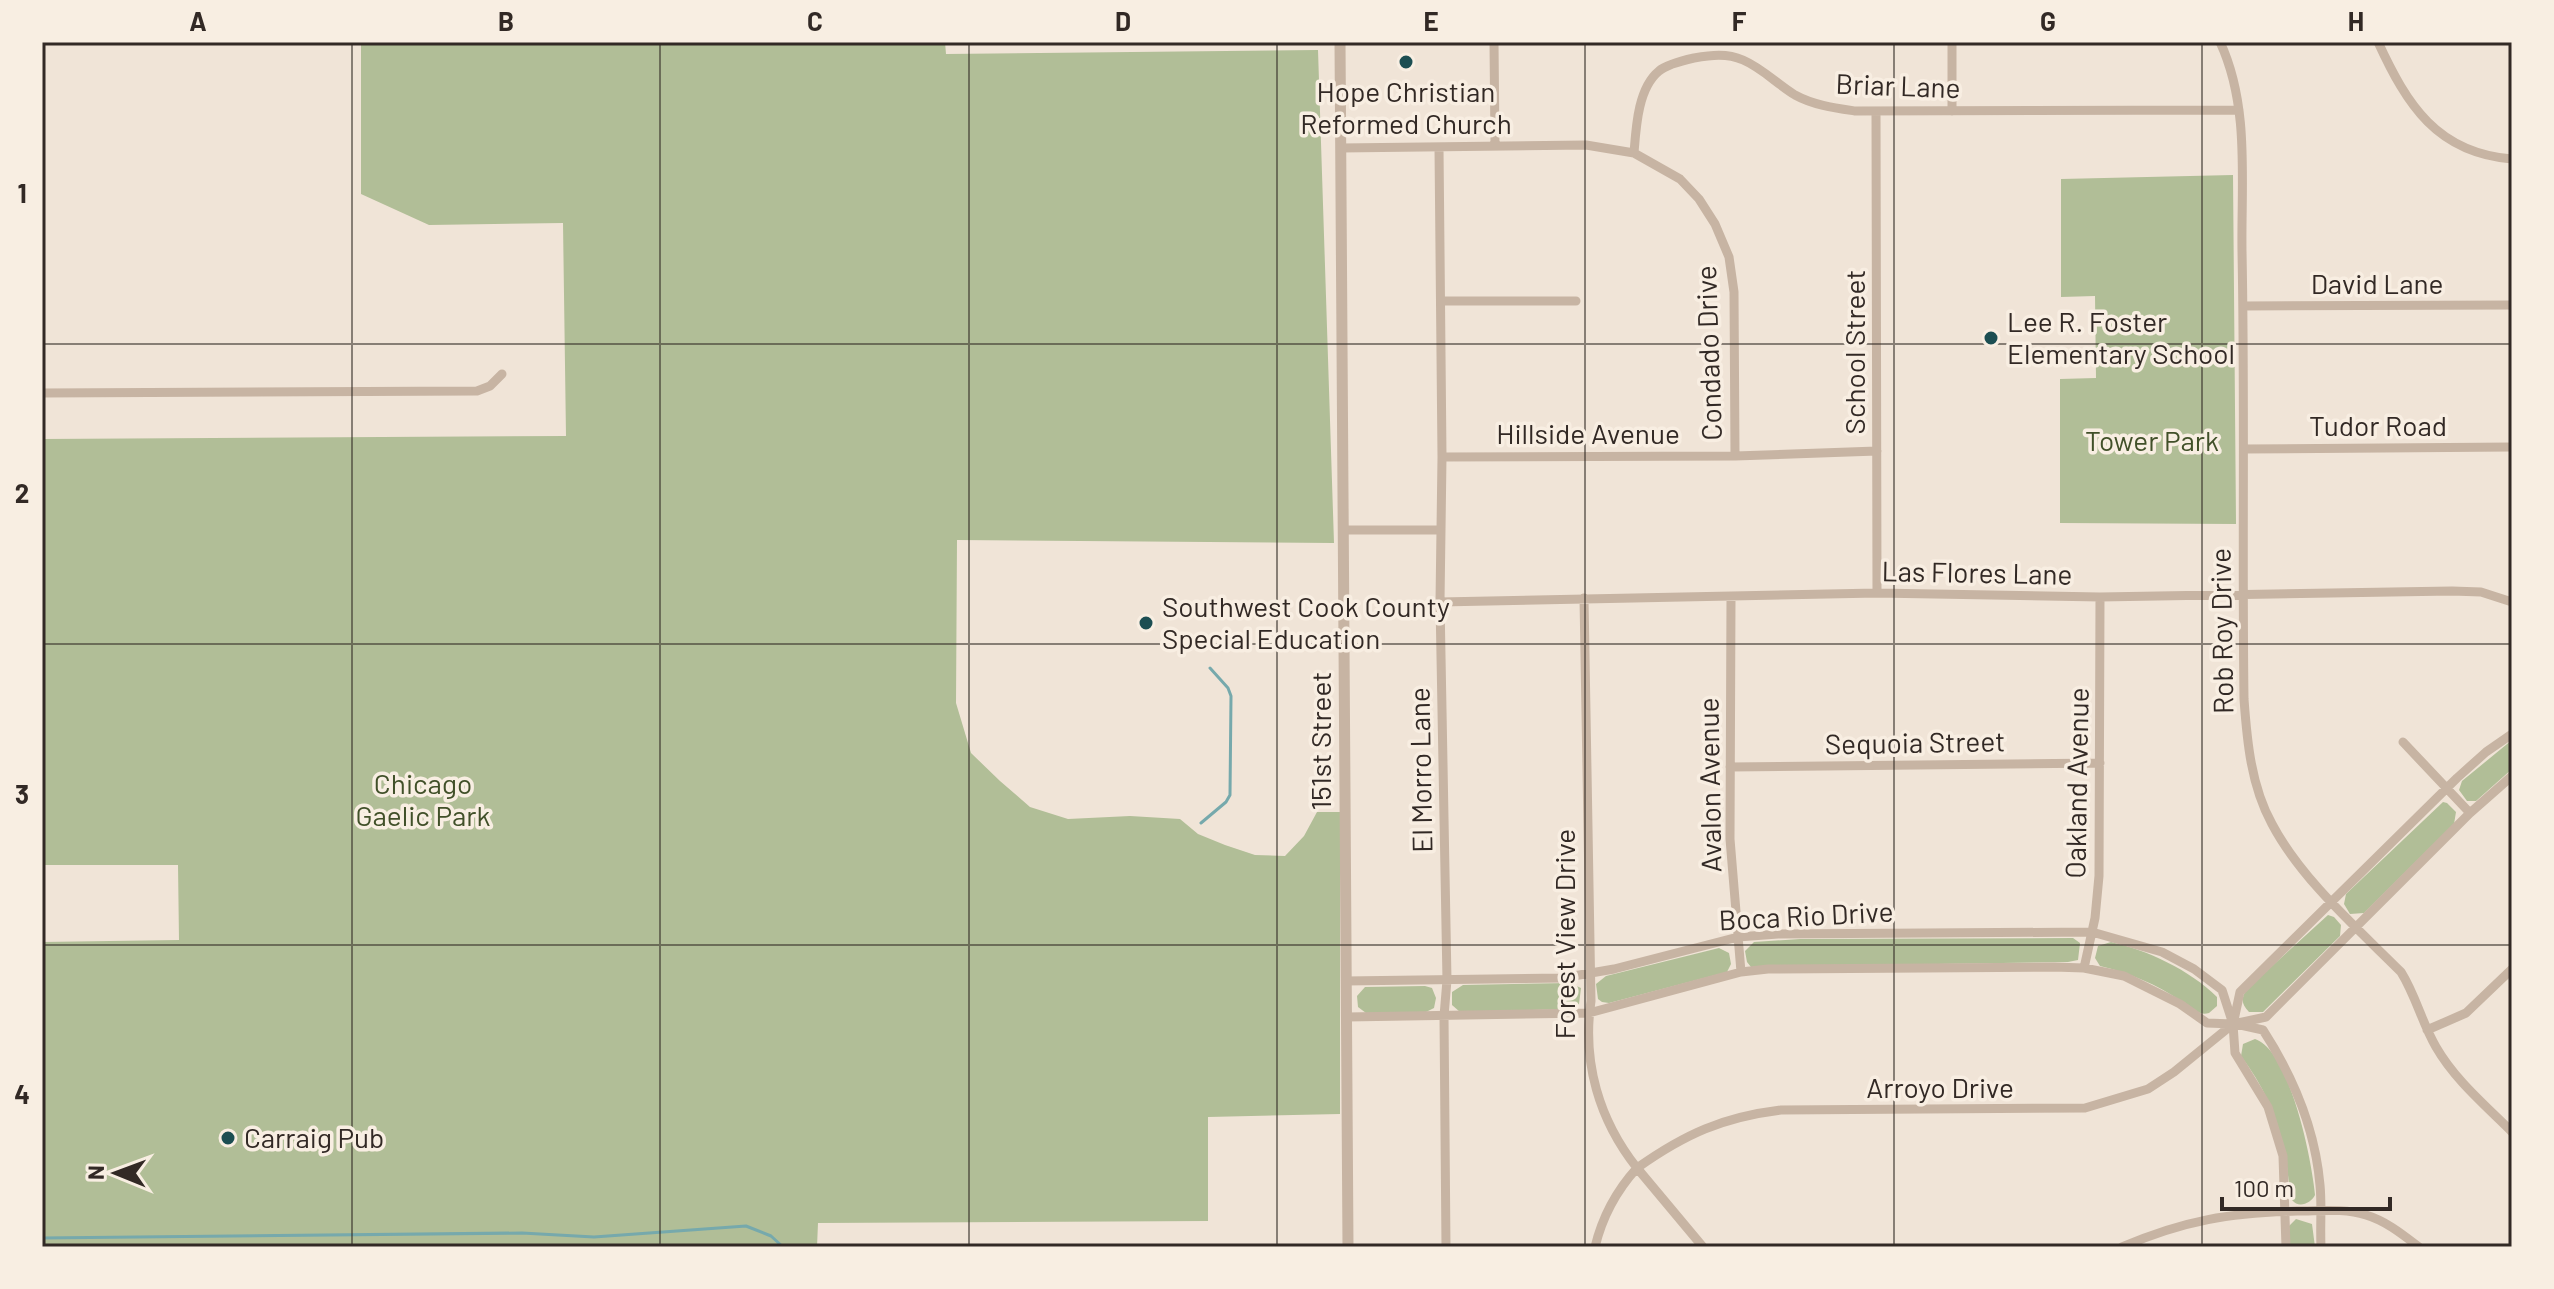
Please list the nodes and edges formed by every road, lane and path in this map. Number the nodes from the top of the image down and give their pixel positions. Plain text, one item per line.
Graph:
1 (1340, 42) edge
2 (1494, 42) edge
3 (1952, 42) edge
4 (2220, 42) edge
5 (2378, 42) edge
6 (2239, 110) junction
7 (1876, 111) junction
8 (1952, 111) junction
9 (1495, 145) junction
10 (1341, 148) junction
11 (1439, 148) junction
12 (1634, 153) junction
13 (2512, 159) edge
14 (1441, 301) junction
15 (1576, 301) dead end
16 (2512, 305) edge
17 (2243, 306) junction
18 (502, 374) dead end
19 (42, 394) edge
20 (2512, 447) edge
21 (2244, 449) junction
22 (1877, 451) junction
23 (1735, 456) junction
24 (1442, 457) junction
25 (1343, 530) junction
26 (1440, 530) junction
27 (1877, 593) junction
28 (2243, 594) junction
29 (1731, 597) junction
30 (2100, 597) junction
31 (1584, 598) junction
32 (1440, 602) junction
33 (2512, 602) edge
34 (2512, 734) edge
35 (2403, 742) dead end
36 (2100, 763) junction
37 (1730, 767) junction
38 (2512, 776) edge
39 (2447, 788) junction
40 (2470, 813) junction
41 (2332, 901) junction
42 (2357, 928) junction
43 (2092, 932) junction
44 (1738, 937) junction
45 (2084, 968) junction
46 (2512, 969) edge
47 (1741, 972) junction
48 (1588, 974) junction
49 (1447, 980) junction
50 (1346, 981) junction
51 (1589, 1013) junction
52 (1444, 1016) junction
53 (1347, 1017) junction
54 (2233, 1024) junction
55 (2427, 1030) junction
56 (2512, 1132) edge
57 (1637, 1168) junction
58 (2321, 1210) junction
59 (2285, 1211) junction
60 (1348, 1247) edge
61 (1446, 1247) edge
62 (1595, 1247) edge
63 (1703, 1247) edge
64 (2122, 1247) edge
65 (2286, 1247) edge
66 (2321, 1247) edge
67 (2419, 1247) edge

1 - 10 street, 151st Street
2 - 9 street
3 - 8 street
4 - 6 street, Rob Roy Drive
5 - 13 street
6 - 8 street, Briar Lane
6 - 17 street, Rob Roy Drive
7 - 8 street, Briar Lane
7 - 12 street, Briar Lane
7 - 22 street, School Street
9 - 11 street, Condado Drive
9 - 12 street, Condado Drive
10 - 11 street, Condado Drive
10 - 25 street, 151st Street
11 - 14 street, El Morro Lane
12 - 23 street, Condado Drive
14 - 15 street
14 - 24 street, El Morro Lane
16 - 17 street, David Lane
17 - 21 street, Rob Roy Drive
18 - 19 street
20 - 21 street, Tudor Road
21 - 28 street, Rob Roy Drive
22 - 23 street, Hillside Avenue
22 - 27 street, School Street
23 - 24 street, Hillside Avenue
24 - 26 street, El Morro Lane
25 - 26 street
25 - 50 street, 151st Street
26 - 32 street, El Morro Lane
27 - 29 street, Las Flores Lane
27 - 30 street, Las Flores Lane
28 - 30 street, Las Flores Lane
28 - 33 street, Las Flores Lane
28 - 41 street, Rob Roy Drive
29 - 31 street, Las Flores Lane
29 - 37 street, Avalon Avenue
30 - 36 street, Oakland Avenue
31 - 32 street, Las Flores Lane
31 - 48 street, Forest View Drive
32 - 49 street, El Morro Lane
34 - 39 street
35 - 39 street
36 - 37 street, Sequoia Street
36 - 43 street, Oakland Avenue
37 - 44 street, Avalon Avenue
38 - 40 street, Arroyo Drive
39 - 40 street
39 - 41 street
40 - 42 street, Arroyo Drive
41 - 42 street, Rob Roy Drive
41 - 54 street
42 - 54 street, Arroyo Drive
42 - 55 street, Rob Roy Drive
43 - 44 street, Boca Rio Drive
43 - 45 street, Oakland Avenue
43 - 54 street, Boca Rio Drive
44 - 47 street, Avalon Avenue
44 - 48 street, Boca Rio Drive
45 - 47 street, Boca Rio Drive
45 - 54 street, Boca Rio Drive
46 - 55 street
47 - 51 street, Boca Rio Drive
48 - 49 street, Boca Rio Drive
48 - 51 street, Forest View Drive
49 - 50 street, Boca Rio Drive
49 - 52 street, El Morro Lane
50 - 53 street, 151st Street
51 - 52 street, Boca Rio Drive
51 - 57 street, Forest View Drive
52 - 53 street, Boca Rio Drive
52 - 61 street, El Morro Lane
53 - 60 street, 151st Street
54 - 57 street, Arroyo Drive
54 - 58 street, Boca Rio Drive
54 - 59 street, Boca Rio Drive
55 - 56 street, Rob Roy Drive
57 - 62 street
57 - 63 street, Forest View Drive
58 - 59 street
58 - 66 street, Boca Rio Drive
58 - 67 street
59 - 64 street
59 - 65 street, Boca Rio Drive

